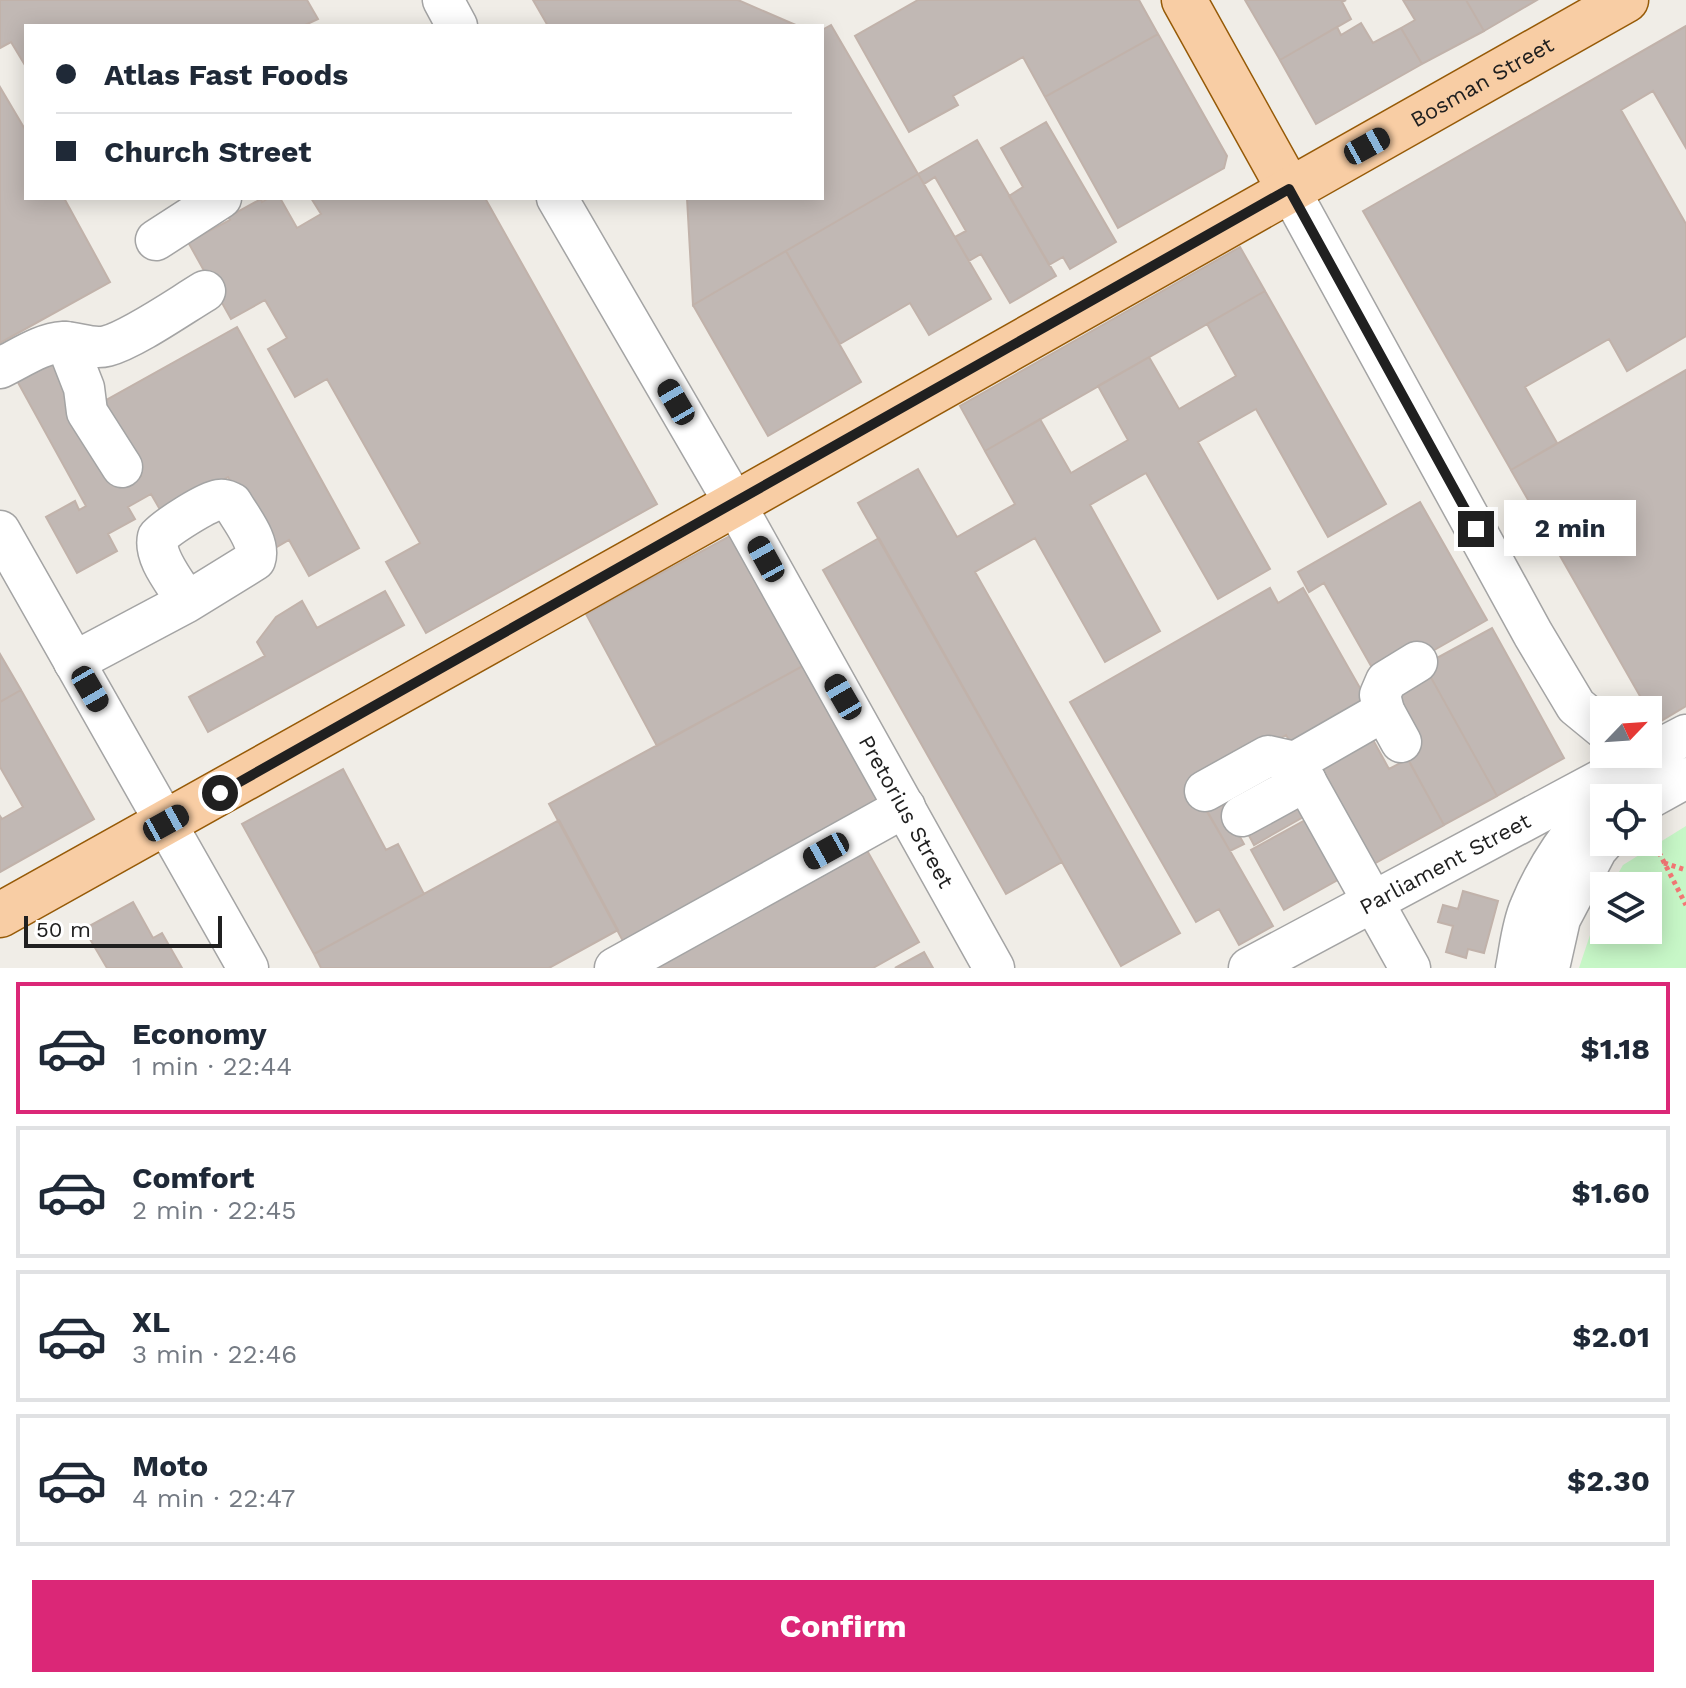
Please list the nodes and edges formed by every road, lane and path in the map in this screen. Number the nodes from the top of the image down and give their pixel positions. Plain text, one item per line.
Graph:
1 (1184, 0) edge
2 (1626, 0) edge
3 (1289, 189) junction
4 (218, 200) edge
5 (558, 200) edge
6 (156, 240) dead end
7 (205, 291) dead end
8 (66, 342) junction
9 (0, 368) edge
10 (122, 467) dead end
11 (735, 504) junction
12 (0, 531) edge
13 (187, 602) dead end
14 (74, 662) junction
15 (1417, 662) dead end
16 (1590, 718) edge
17 (1637, 768) edge
18 (1642, 768) edge
19 (1300, 771) junction
20 (1620, 784) edge
21 (1205, 791) dead end
22 (905, 807) junction
23 (1590, 812) edge
24 (1242, 816) dead end
25 (166, 823) junction
26 (1593, 856) edge
27 (1660, 856) edge
28 (1663, 862) junction
29 (1686, 870) edge
30 (1374, 903) junction
31 (1686, 905) edge
32 (0, 915) edge
33 (248, 968) edge
34 (615, 968) edge
35 (994, 968) edge
36 (1249, 968) edge
37 (1410, 968) edge
38 (1516, 968) edge
39 (1549, 968) edge

1 - 3 main road
2 - 3 main road, Bosman Street
3 - 11 main road, Bosman Street
3 - 16 street
4 - 6 street
5 - 11 street, Pretorius Street
7 - 8 street
8 - 9 street
8 - 10 street
11 - 22 street, Pretorius Street
11 - 25 main road, Bosman Street
12 - 14 street
13 - 14 street
14 - 25 street
15 - 19 street
17 - 30 street, Parliament Street
18 - 20 street
19 - 21 street
19 - 24 street
19 - 30 street
22 - 34 street
22 - 35 street, Pretorius Street
23 - 38 street
25 - 32 main road, Bosman Street
25 - 33 street
26 - 39 street
27 - 28 path
28 - 29 path
28 - 31 path
30 - 36 street, Parliament Street
30 - 37 street

